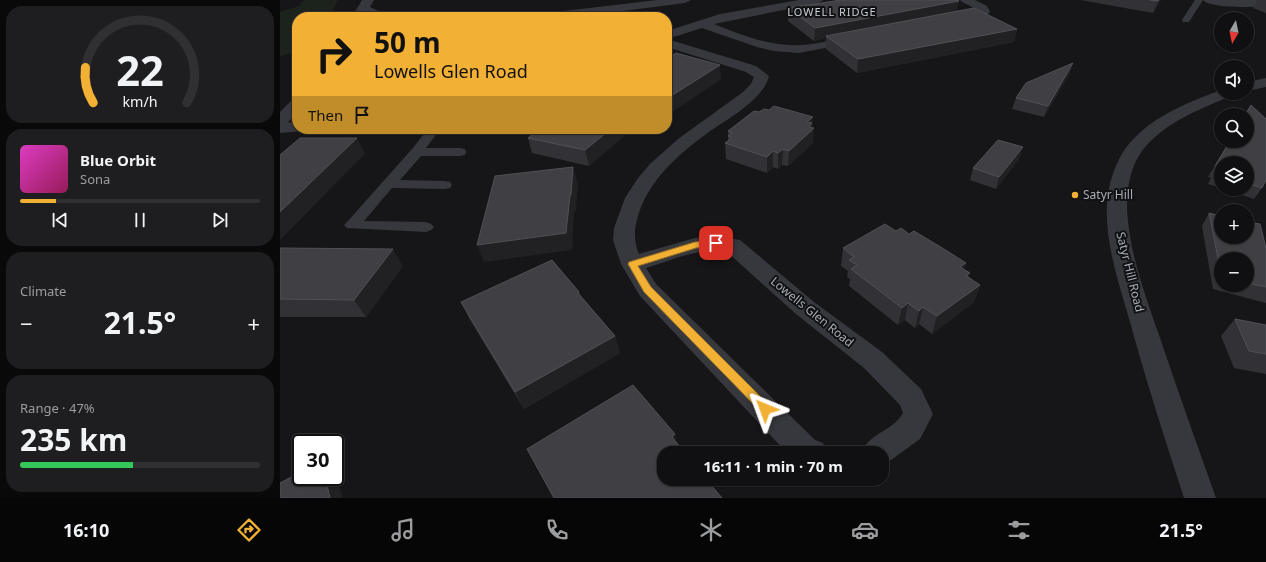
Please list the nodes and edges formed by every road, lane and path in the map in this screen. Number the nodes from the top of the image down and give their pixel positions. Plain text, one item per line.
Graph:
1 (685, 0) edge
2 (818, 0) edge
3 (966, 0) edge
4 (1198, 0) edge
5 (1209, 0) edge
6 (1266, 3) edge
7 (588, 12) edge
8 (944, 20) edge
9 (1186, 20) dead end
10 (701, 24) junction
11 (672, 33) edge
12 (868, 35) edge
13 (672, 45) edge
14 (1266, 82) edge
15 (1254, 85) edge
16 (1214, 98) edge
17 (292, 109) edge
18 (280, 122) edge
19 (292, 127) edge
20 (280, 128) edge
21 (430, 134) edge
22 (417, 152) junction
23 (460, 152) dead end
24 (389, 184) junction
25 (445, 185) dead end
26 (426, 227) dead end
27 (632, 264) junction
28 (800, 446) edge
29 (886, 446) edge
30 (1200, 498) edge

1 - 7 street
2 - 10 street
3 - 8 street
4 - 9 lane
5 - 6 street
10 - 11 street
10 - 12 street
13 - 27 street
14 - 15 street
16 - 30 street, Satyr Hill Road
17 - 18 street
19 - 20 street
21 - 22 lane
22 - 23 lane
22 - 24 lane
24 - 25 lane
24 - 26 lane
27 - 28 street
27 - 29 street, Lowells Glen Road

